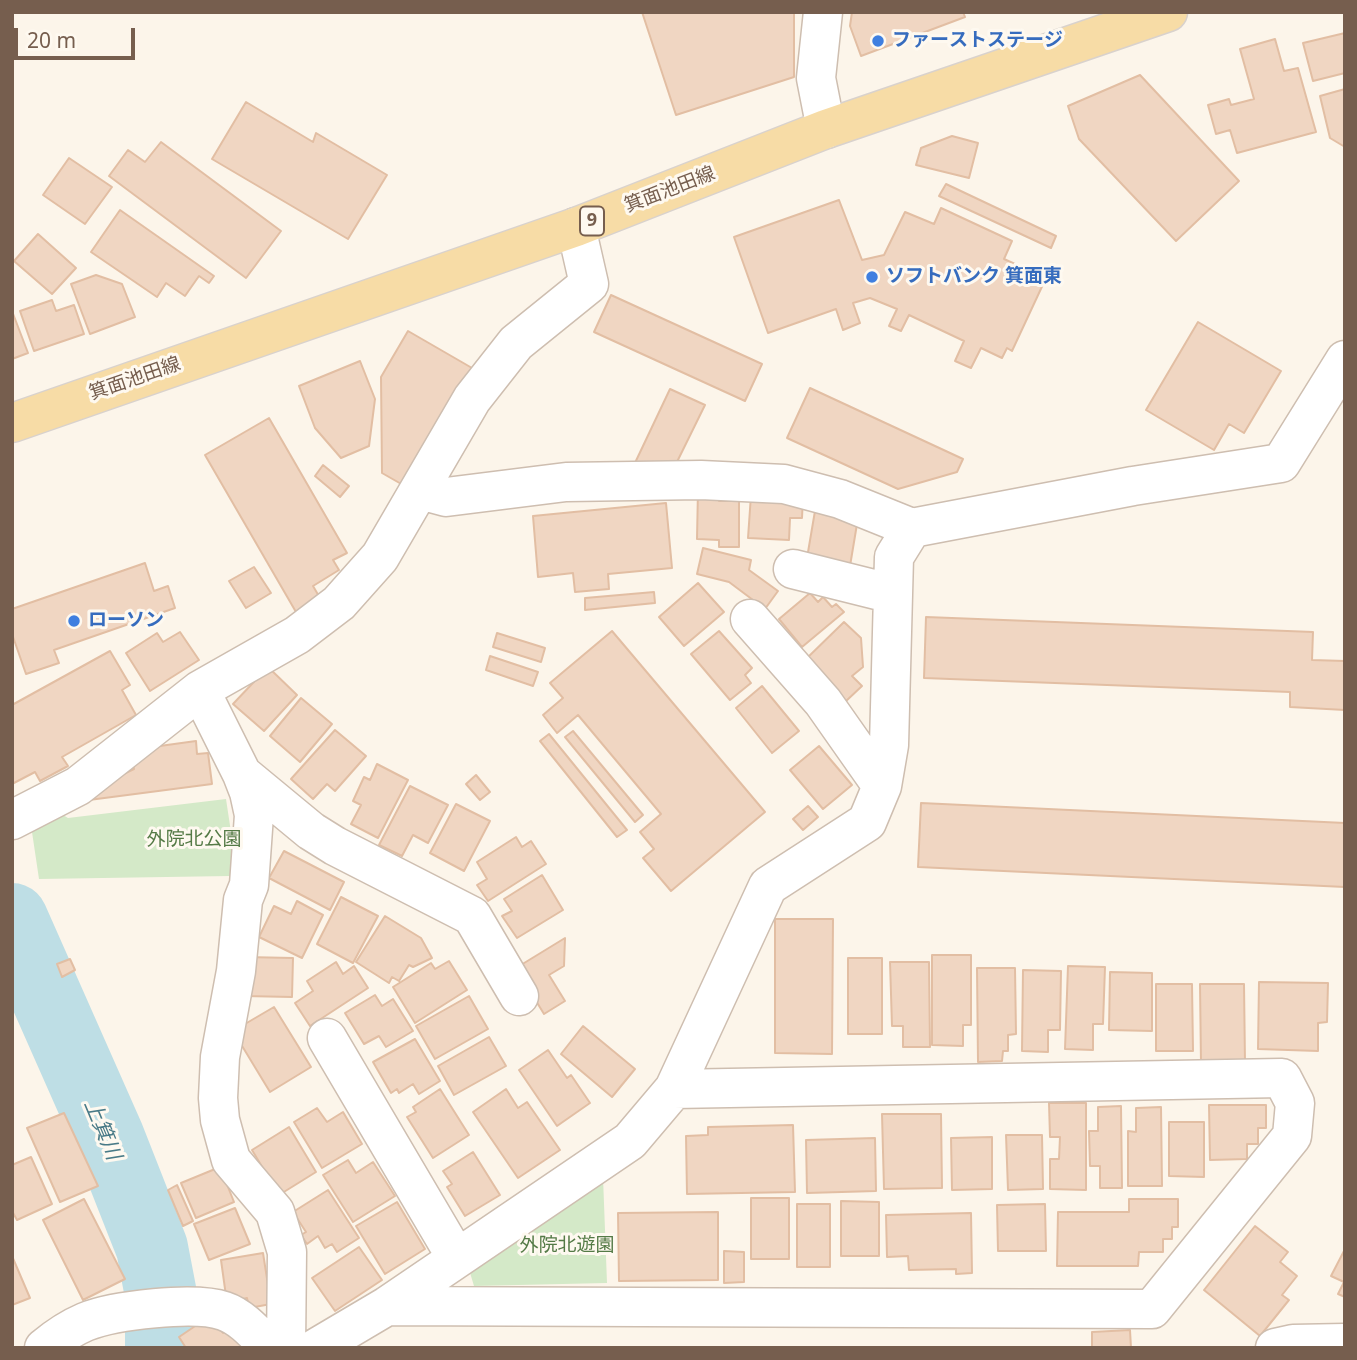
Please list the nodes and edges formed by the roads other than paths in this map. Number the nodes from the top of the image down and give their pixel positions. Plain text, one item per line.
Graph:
1 (823, 12) edge
2 (1168, 12) edge
3 (826, 129) junction
4 (576, 227) junction
5 (1345, 359) edge
6 (12, 423) edge
7 (420, 490) junction
8 (912, 528) junction
9 (793, 569) dead end
10 (893, 594) junction
11 (750, 619) dead end
12 (200, 690) junction
13 (242, 774) junction
14 (882, 786) junction
15 (12, 820) edge
16 (519, 996) dead end
17 (327, 1038) dead end
18 (674, 1089) junction
19 (456, 1257) junction
20 (387, 1306) junction
21 (1345, 1343) edge
22 (44, 1348) edge
23 (270, 1348) edge
24 (286, 1348) edge
25 (316, 1348) edge
26 (1275, 1348) edge

1 - 3 street
2 - 3 main road, 箕面池田線 / 9
3 - 4 main road, 箕面池田線 / 9
4 - 6 main road, 箕面池田線 / 9
4 - 7 street
5 - 8 street
7 - 8 street
7 - 12 street
8 - 10 street
9 - 10 street
10 - 14 street
11 - 14 street
12 - 13 street
12 - 15 street
13 - 16 street
13 - 24 street
14 - 18 street
17 - 19 street
18 - 19 street
18 - 20 street
19 - 20 street
20 - 25 street
21 - 26 street
22 - 23 street

